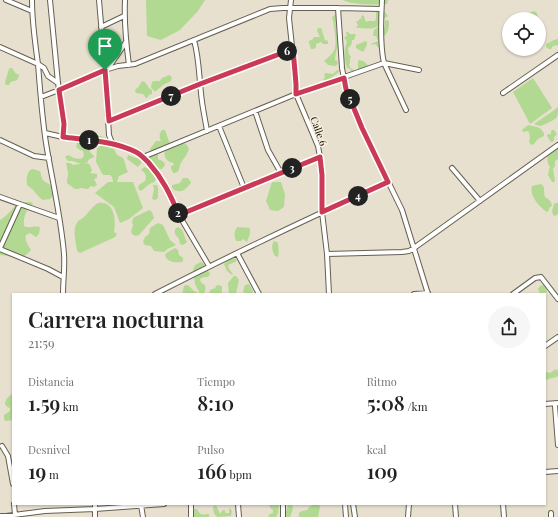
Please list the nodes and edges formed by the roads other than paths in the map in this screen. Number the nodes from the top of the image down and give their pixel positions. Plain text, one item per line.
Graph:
1 (6, 0) edge
2 (32, 0) edge
3 (50, 0) edge
4 (99, 0) edge
5 (125, 0) edge
6 (290, 0) edge
7 (382, 0) edge
8 (290, 8) junction
9 (338, 8) junction
10 (381, 9) junction
11 (32, 11) junction
12 (124, 16) junction
13 (101, 27) junction
14 (194, 40) junction
15 (126, 42) junction
16 (0, 47) edge
17 (293, 49) junction
18 (558, 55) edge
19 (384, 63) junction
20 (38, 64) junction
21 (129, 65) junction
22 (105, 70) junction
23 (419, 70) dead end
24 (344, 78) junction
25 (58, 83) junction
26 (200, 84) junction
27 (59, 90) junction
28 (503, 93) dead end
29 (296, 94) junction
30 (41, 97) junction
31 (406, 110) dead end
32 (255, 111) junction
33 (109, 121) junction
34 (219, 126) junction
35 (207, 131) junction
36 (45, 133) junction
37 (63, 137) junction
38 (0, 140) edge
39 (112, 143) junction
40 (558, 145) edge
41 (143, 157) junction
42 (320, 157) junction
43 (49, 158) junction
44 (452, 168) dead end
45 (281, 173) junction
46 (388, 182) junction
47 (244, 188) junction
48 (0, 197) edge
49 (480, 201) junction
50 (20, 204) junction
51 (322, 212) junction
52 (179, 215) junction
53 (59, 218) junction
54 (414, 248) junction
55 (0, 249) edge
56 (237, 253) junction
57 (327, 254) junction
58 (209, 266) junction
59 (63, 278) junction
60 (63, 293) edge
61 (156, 293) edge
62 (258, 293) edge
63 (329, 293) edge
64 (428, 293) edge
65 (514, 293) edge
66 (558, 299) edge
67 (558, 337) edge
68 (546, 345) edge
69 (557, 403) edge
70 (546, 404) edge
71 (558, 445) edge
72 (2, 446) dead end
73 (558, 470) edge
74 (546, 472) edge
75 (12, 478) edge
76 (14, 505) edge
77 (95, 505) edge
78 (135, 505) edge
79 (141, 505) joint
80 (191, 505) edge
81 (238, 505) edge
82 (283, 505) edge
83 (346, 505) edge
84 (353, 505) edge
85 (409, 505) edge
86 (454, 505) edge
87 (503, 505) edge
88 (95, 510) junction
89 (15, 515) junction
90 (0, 516) edge
91 (95, 517) edge
92 (142, 517) edge
93 (191, 517) edge
94 (239, 517) edge
95 (284, 517) edge
96 (346, 517) edge
97 (355, 517) edge
98 (408, 517) edge
99 (456, 517) edge
100 (504, 517) edge

1 - 11 street
2 - 11 street
3 - 25 street
4 - 13 street
5 - 12 street
6 - 8 street, Calle 6
7 - 10 street
8 - 9 street
8 - 14 street
8 - 17 street, Calle 6
9 - 10 street
9 - 24 street
10 - 19 street
11 - 20 street
12 - 13 street
12 - 15 street
13 - 22 street
14 - 21 street
14 - 26 street
15 - 21 street
15 - 22 street
16 - 20 street
17 - 26 street
17 - 29 street, Calle 6
18 - 28 street
19 - 23 street
19 - 24 street
19 - 31 street
20 - 25 street
20 - 30 street
21 - 22 street
22 - 27 street
22 - 33 street
24 - 29 street
24 - 46 street
25 - 27 street
26 - 33 street
26 - 35 street
27 - 30 street
27 - 37 street
29 - 32 street
29 - 42 street, Calle 6
30 - 36 street
32 - 34 street
32 - 45 street
33 - 39 street
34 - 35 street
34 - 47 street
35 - 41 street
36 - 37 street
36 - 43 street
37 - 39 street
38 - 43 street
39 - 41 street
40 - 49 street
41 - 52 street
42 - 45 street
42 - 51 street, Calle 6
43 - 53 street
44 - 49 street
45 - 47 street
46 - 51 street
46 - 54 street
47 - 52 street
48 - 50 street
49 - 54 street
50 - 53 street
50 - 55 street
51 - 56 street
51 - 57 street, Calle 6
52 - 58 street
53 - 59 street
54 - 57 street
54 - 64 street
55 - 59 street
56 - 58 street
56 - 62 street
57 - 63 street, Calle 6
58 - 61 street
59 - 60 street
65 - 66 street
67 - 68 street
69 - 70 street
69 - 71 street
72 - 75 street
73 - 74 street
76 - 89 street
77 - 88 street
78 - 79 street
78 - 88 street
79 - 92 street
80 - 93 street
81 - 94 street
82 - 95 street
83 - 96 street
84 - 97 street
85 - 98 street
86 - 99 street
87 - 100 street
88 - 89 street
88 - 91 street
89 - 90 street

